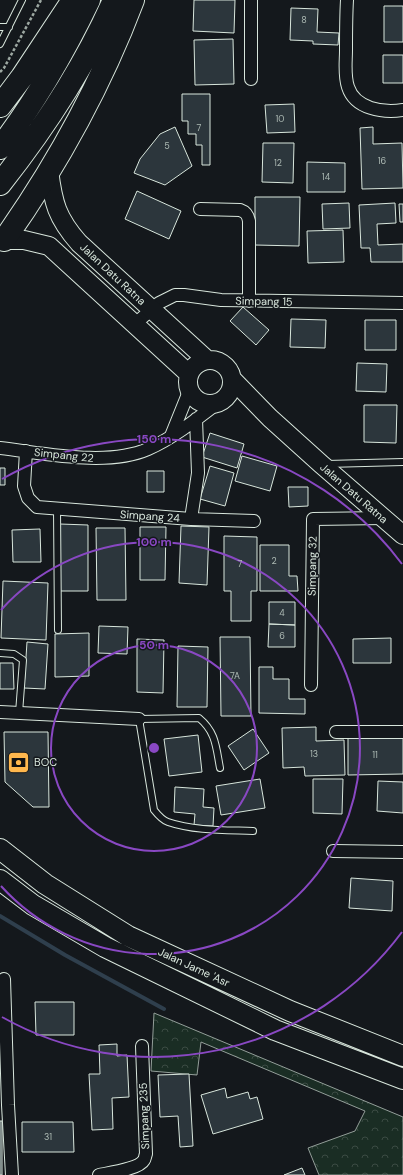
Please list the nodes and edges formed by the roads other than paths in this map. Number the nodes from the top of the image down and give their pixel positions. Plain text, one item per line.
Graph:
1 (22, 0) edge
2 (73, 0) edge
3 (89, 0) edge
4 (114, 0) edge
5 (133, 0) edge
6 (251, 0) edge
7 (347, 0) edge
8 (0, 27) edge
9 (9, 27) junction
10 (0, 44) edge
11 (252, 79) dead end
12 (0, 106) edge
13 (403, 110) edge
14 (0, 148) edge
15 (49, 170) junction
16 (0, 184) edge
17 (200, 209) dead end
18 (2, 242) edge
19 (249, 301) junction
20 (403, 303) edge
21 (150, 310) junction
22 (135, 324) junction
23 (206, 359) junction
24 (233, 380) junction
25 (189, 382) junction
26 (222, 401) junction
27 (270, 418) junction
28 (196, 419) junction
29 (171, 436) junction
30 (0, 448) edge
31 (26, 451) junction
32 (403, 462) edge
33 (321, 464) junction
34 (57, 509) junction
35 (384, 518) junction
36 (191, 519) junction
37 (254, 521) dead end
38 (403, 535) edge
39 (58, 630) dead end
40 (0, 653) edge
41 (311, 685) dead end
42 (0, 712) edge
43 (19, 713) junction
44 (139, 719) junction
45 (336, 732) dead end
46 (403, 732) edge
47 (220, 768) dead end
48 (253, 831) dead end
49 (0, 849) edge
50 (333, 851) dead end
51 (403, 852) edge
52 (0, 880) edge
53 (4, 979) dead end
54 (142, 1046) dead end
55 (403, 1056) edge
56 (403, 1080) edge
57 (12, 1175) edge
58 (99, 1175) edge

1 - 9 lane
2 - 12 highway
3 - 14 highway
4 - 16 highway
5 - 15 highway
6 - 11 street
7 - 13 street
8 - 9 lane
9 - 10 lane
15 - 18 highway
15 - 21 main road, Jalan Datu Ratna
17 - 19 street
18 - 22 main road, Jalan Datu Ratna
19 - 20 street, Simpang 15
19 - 21 street, Simpang 15
21 - 22 street, Simpang 15
21 - 23 main road, Jalan Datu Ratna
22 - 25 main road, Jalan Datu Ratna
23 - 24 main road
23 - 25 main road
24 - 26 main road
24 - 27 main road, Jalan Datu Ratna
25 - 26 main road
25 - 29 street
26 - 27 main road, Jalan Datu Ratna
26 - 28 street, Simpang 22
27 - 33 main road, Jalan Datu Ratna
28 - 29 street, Simpang 22
28 - 36 street, Simpang 24
29 - 31 street, Simpang 22
30 - 31 street, Simpang 22
31 - 34 street, Simpang 24
32 - 33 lane
33 - 35 main road, Jalan Datu Ratna
34 - 36 street, Simpang 24
34 - 39 lane
35 - 38 main road, Jalan Datu Ratna
35 - 41 street, Simpang 32
36 - 37 street
40 - 43 lane
42 - 43 street
43 - 44 street
44 - 47 lane
44 - 48 lane
45 - 46 street
49 - 55 main road, Jalan Jame 'Asr
50 - 51 street
52 - 56 main road, Jalan Jame 'Asr
53 - 57 street
54 - 58 street, Simpang 235

